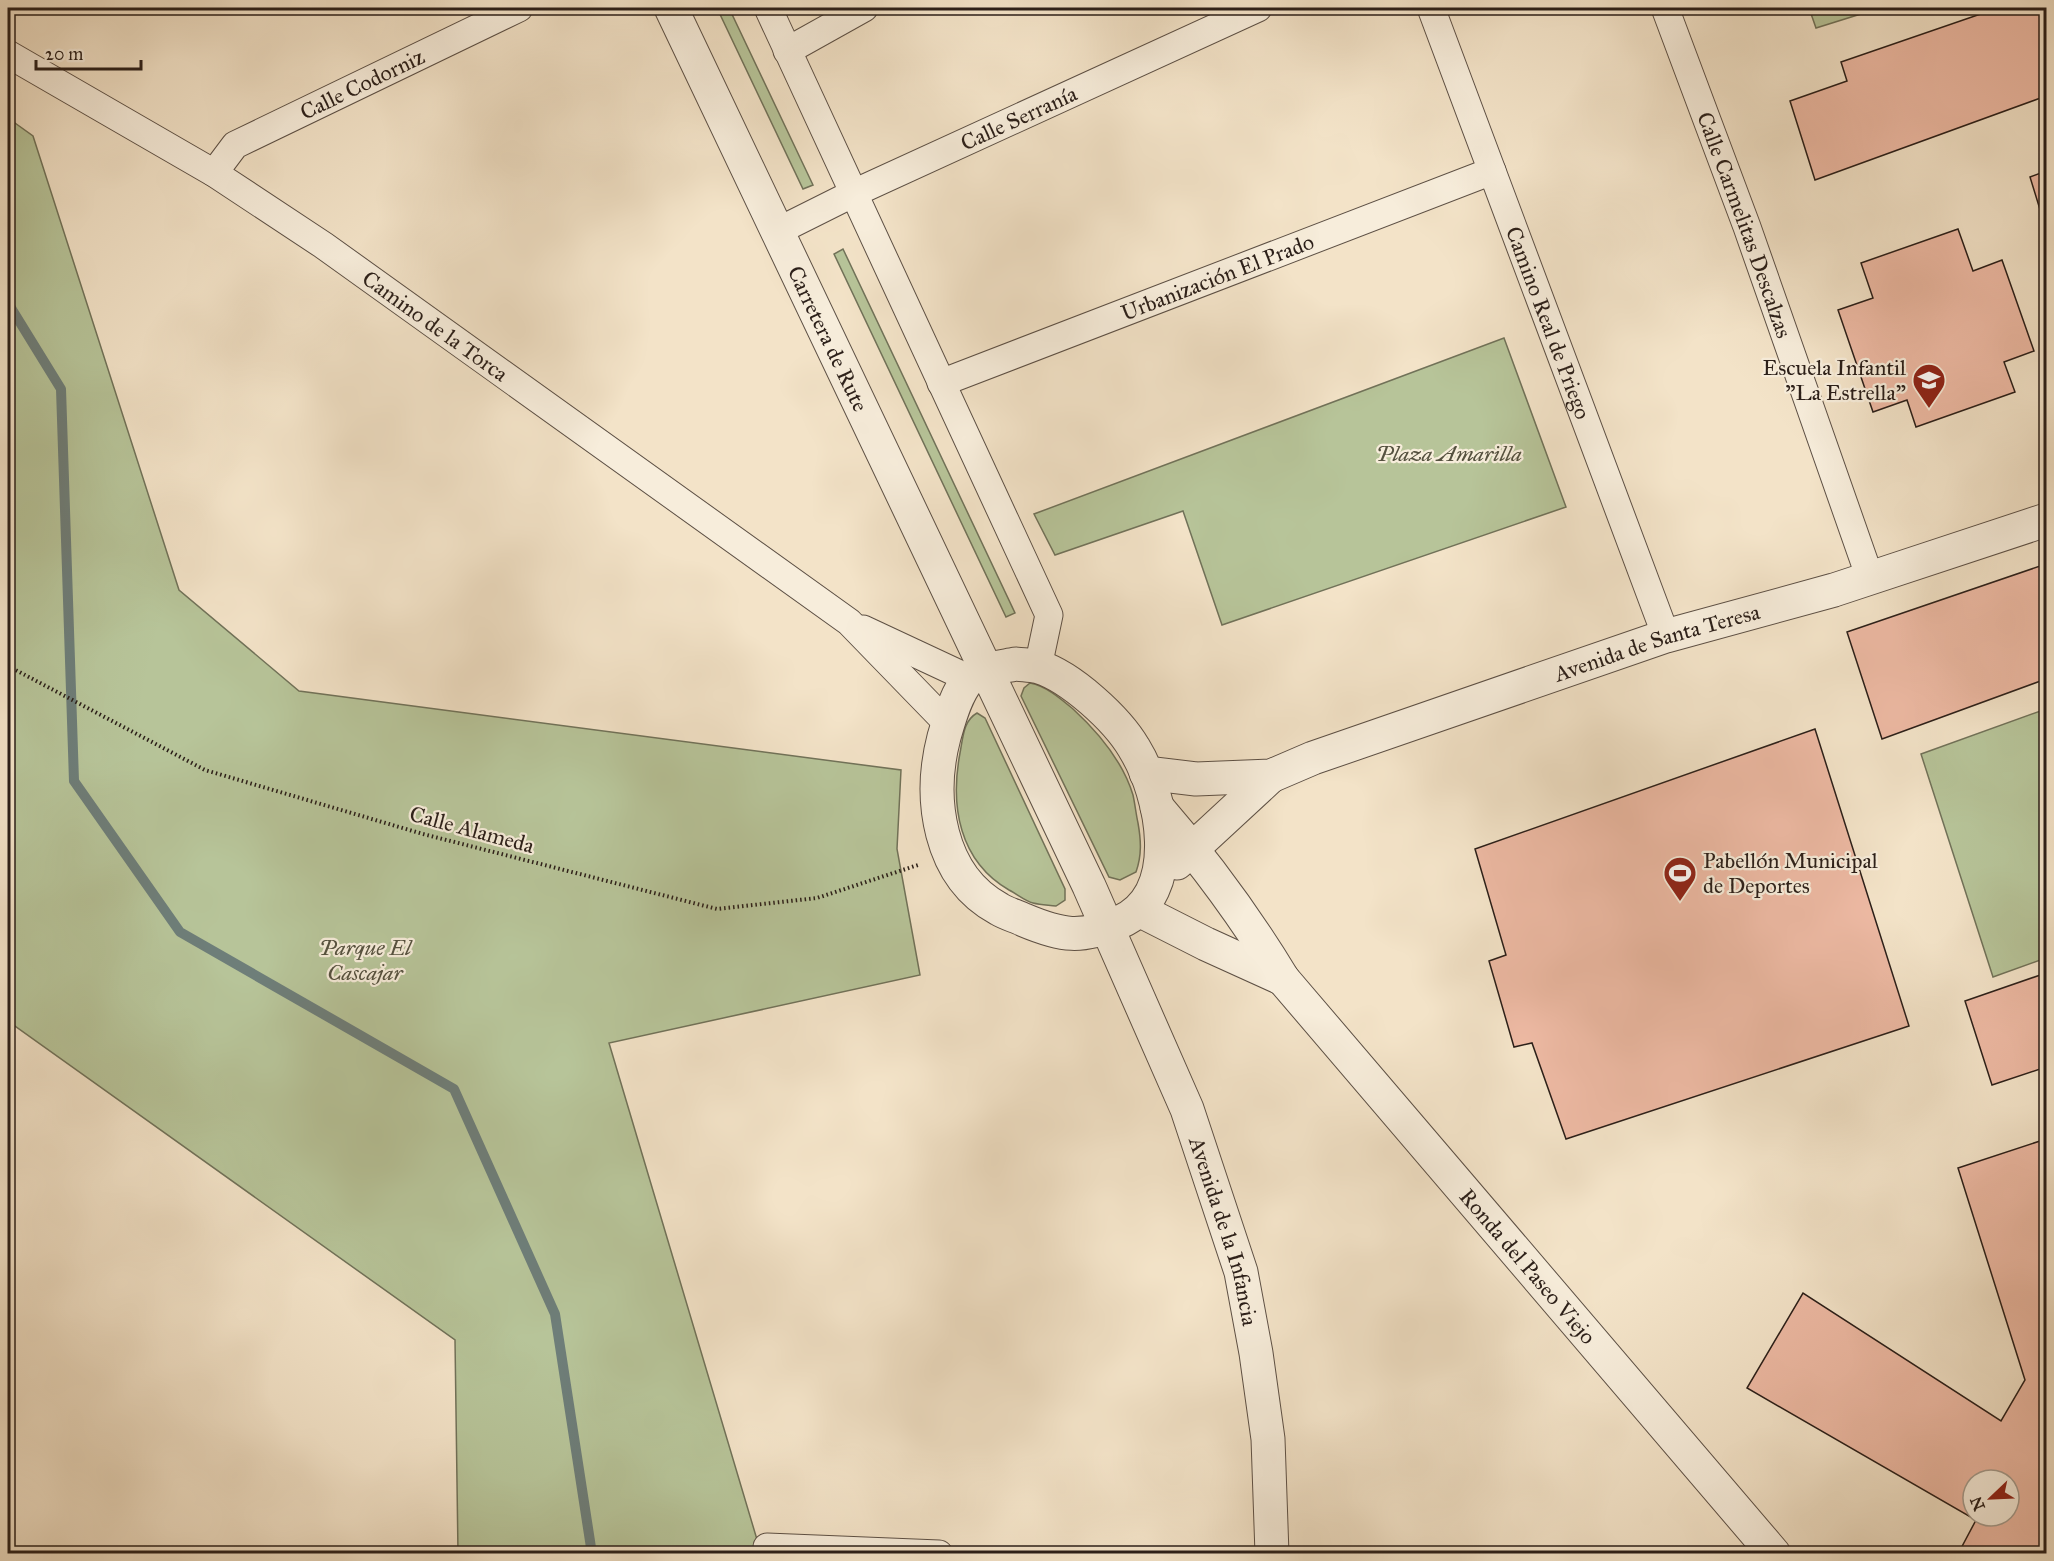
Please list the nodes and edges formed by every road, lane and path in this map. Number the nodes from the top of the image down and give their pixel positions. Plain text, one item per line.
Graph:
1 (519, 8) edge
2 (671, 8) edge
3 (768, 8) edge
4 (864, 8) edge
5 (1258, 8) edge
6 (1431, 8) edge
7 (1665, 8) edge
8 (788, 51) junction
9 (8, 54) edge
10 (1492, 171) junction
11 (214, 173) junction
12 (854, 193) junction
13 (778, 231) junction
14 (941, 383) junction
15 (2046, 520) edge
16 (1870, 578) junction
17 (849, 622) junction
18 (1666, 636) junction
19 (8, 666) edge
20 (1038, 667) junction
21 (978, 674) junction
22 (948, 724) junction
23 (1146, 773) junction
24 (1270, 776) junction
25 (1157, 807) junction
26 (1193, 848) junction
27 (950, 855) junction
28 (1158, 881) junction
29 (1139, 910) junction
30 (1107, 927) junction
31 (1283, 979) junction
32 (767, 1547) dead end
33 (939, 1554) edge
34 (1272, 1554) edge
35 (1774, 1554) edge

1 - 11 street, Calle Codorniz
2 - 13 street, Carretera de Rute
3 - 8 street
4 - 8 street
5 - 12 street, Calle Serranía
6 - 10 street, Camino Real de Priego
7 - 16 street, Calle Carmelitas Descalzas
8 - 12 street
9 - 11 street, Camino de la Torca
10 - 14 street, Urbanización El Prado
10 - 18 street, Camino Real de Priego
11 - 17 street, Camino de la Torca
12 - 13 street, Calle Serranía
12 - 14 street
13 - 21 street, Carretera de Rute
14 - 20 street
15 - 16 street, Avenida de Santa Teresa
16 - 18 street, Avenida de Santa Teresa
17 - 21 street, Camino de la Torca
17 - 22 street, Camino de la Torca
18 - 24 street, Avenida de Santa Teresa
19 - 27 path, Calle Alameda
20 - 21 street
20 - 23 street
21 - 22 street
21 - 30 street, Carretera de Rute
22 - 27 street
23 - 24 street, Avenida de Santa Teresa
23 - 25 street
24 - 26 street, Avenida de Santa Teresa
25 - 26 street, Ronda del Paseo Viejo
25 - 28 street
26 - 28 street, Avenida de Santa Teresa
26 - 31 street, Ronda del Paseo Viejo
27 - 30 street
28 - 29 street
29 - 30 street
29 - 31 street, Ronda del Paseo Viejo
30 - 34 street, Avenida de la Infancia
31 - 35 street, Ronda del Paseo Viejo
32 - 33 street

